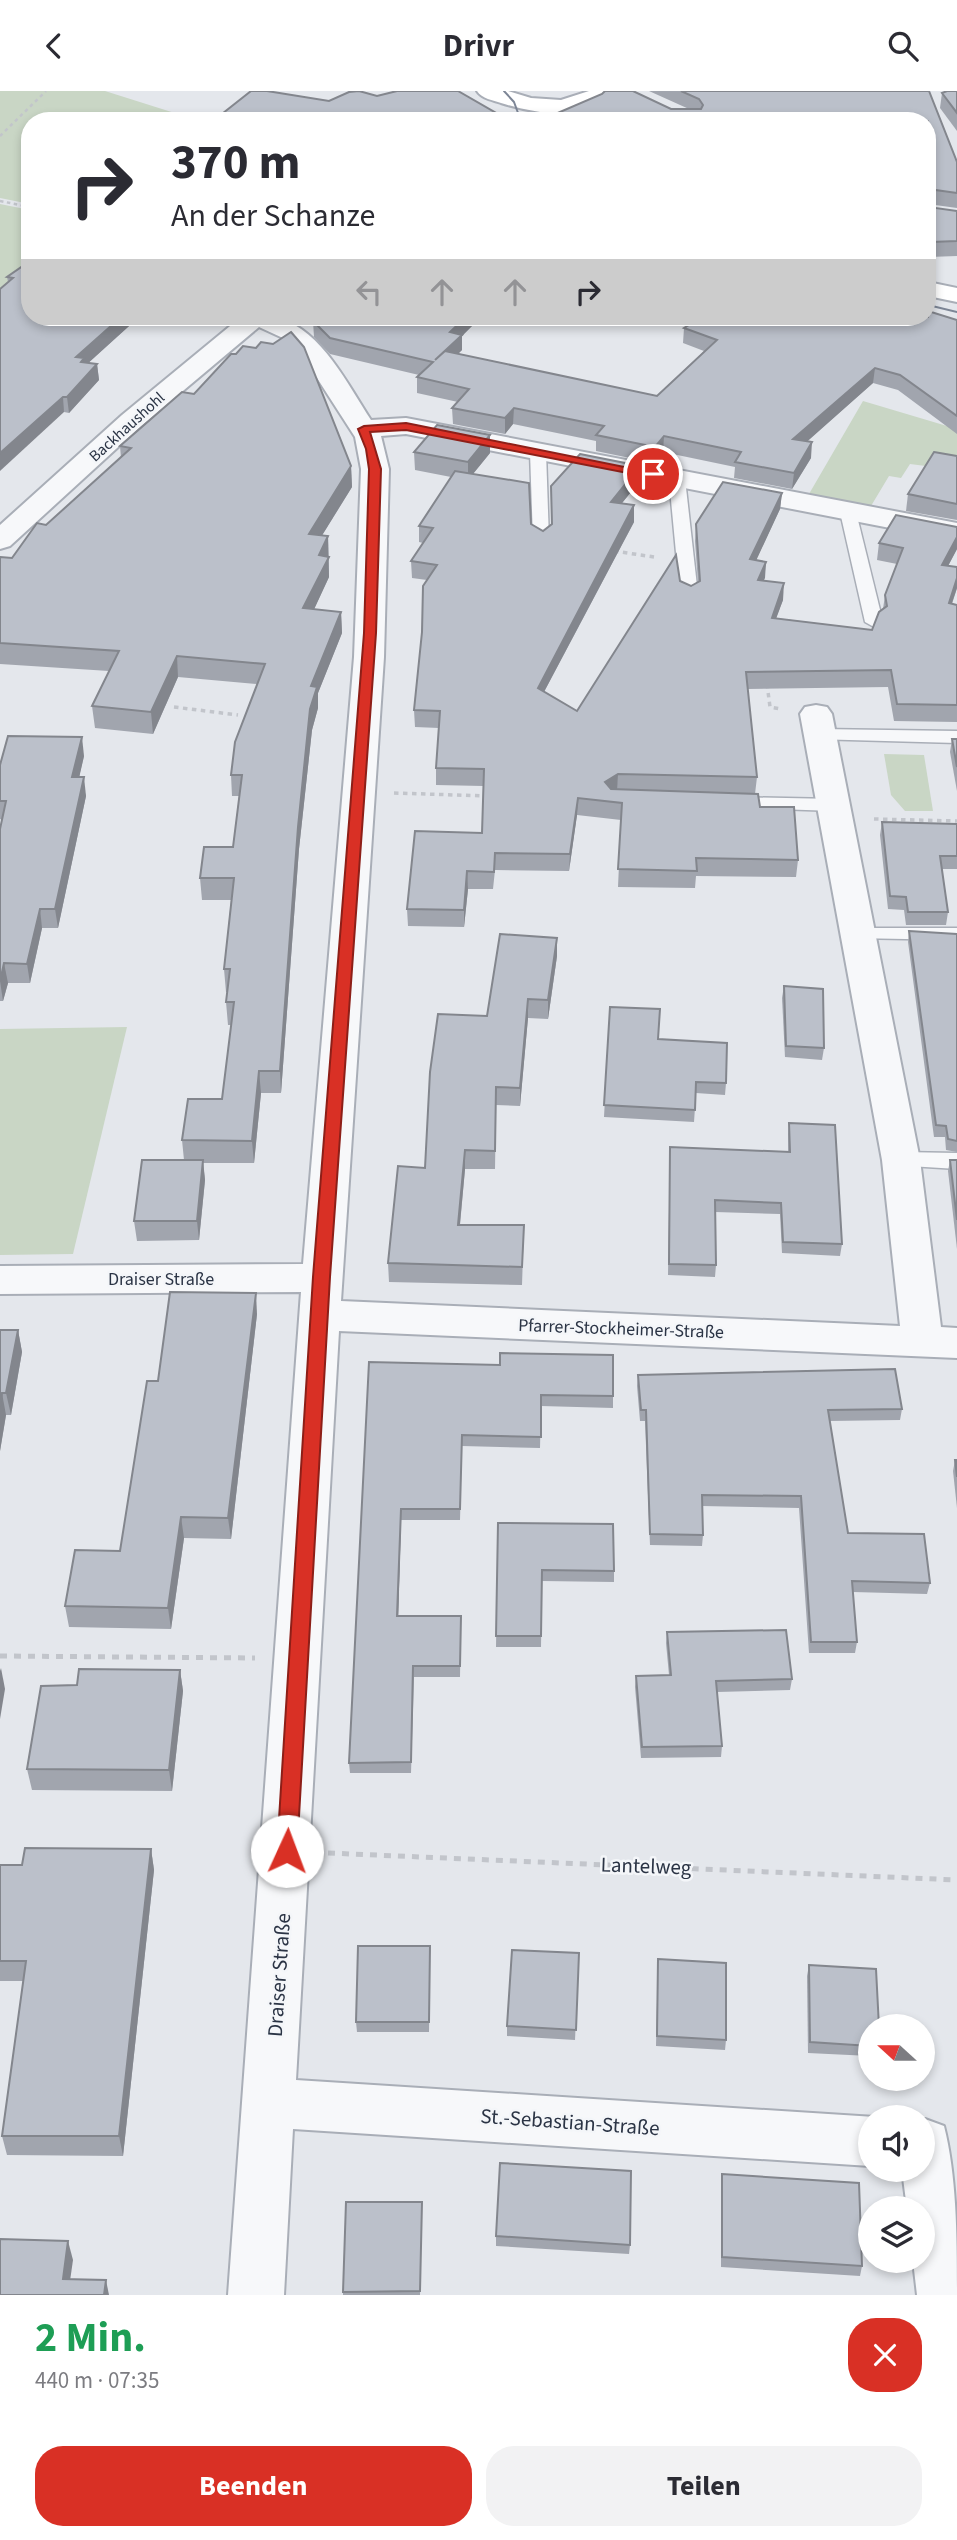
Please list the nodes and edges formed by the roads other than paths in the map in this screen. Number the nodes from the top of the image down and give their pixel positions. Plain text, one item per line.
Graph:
1 (486, 91) edge
2 (588, 91) edge
3 (604, 91) edge
4 (530, 109) edge
5 (936, 291) edge
6 (957, 295) edge
7 (245, 326) edge
8 (276, 326) edge
9 (364, 429) junction
10 (538, 452) junction
11 (677, 479) junction
12 (848, 512) junction
13 (957, 532) edge
14 (0, 540) edge
15 (541, 540) edge
16 (689, 595) edge
17 (874, 622) edge
18 (818, 725) joint
19 (957, 737) edge
20 (713, 802) edge
21 (835, 805) junction
22 (860, 933) junction
23 (957, 934) edge
24 (901, 1160) junction
25 (957, 1161) edge
26 (0, 1280) edge
27 (321, 1296) junction
28 (940, 1342) edge
29 (270, 2103) junction
30 (858, 2140) edge
31 (935, 2144) edge
32 (256, 2295) edge
33 (945, 2295) edge

1 - 4 street
2 - 4 street
3 - 4 street
5 - 6 street
7 - 14 street, Backhaushohl
8 - 9 street, Draiser Straße
9 - 10 street
9 - 27 street, Draiser Straße
10 - 11 street
10 - 15 lane
11 - 12 street
11 - 16 lane
12 - 13 street
12 - 17 lane
18 - 19 lane
18 - 21 street, Pfarrer-Stockheimer-Straße
20 - 21 lane
21 - 22 street, Pfarrer-Stockheimer-Straße
22 - 23 lane
22 - 24 street, Pfarrer-Stockheimer-Straße
24 - 25 lane
24 - 28 street, Pfarrer-Stockheimer-Straße
26 - 27 street, Draiser Straße
27 - 28 street, Pfarrer-Stockheimer-Straße
27 - 29 street, Draiser Straße
29 - 30 street, St.-Sebastian-Straße
29 - 32 street, Draiser Straße
31 - 33 street

